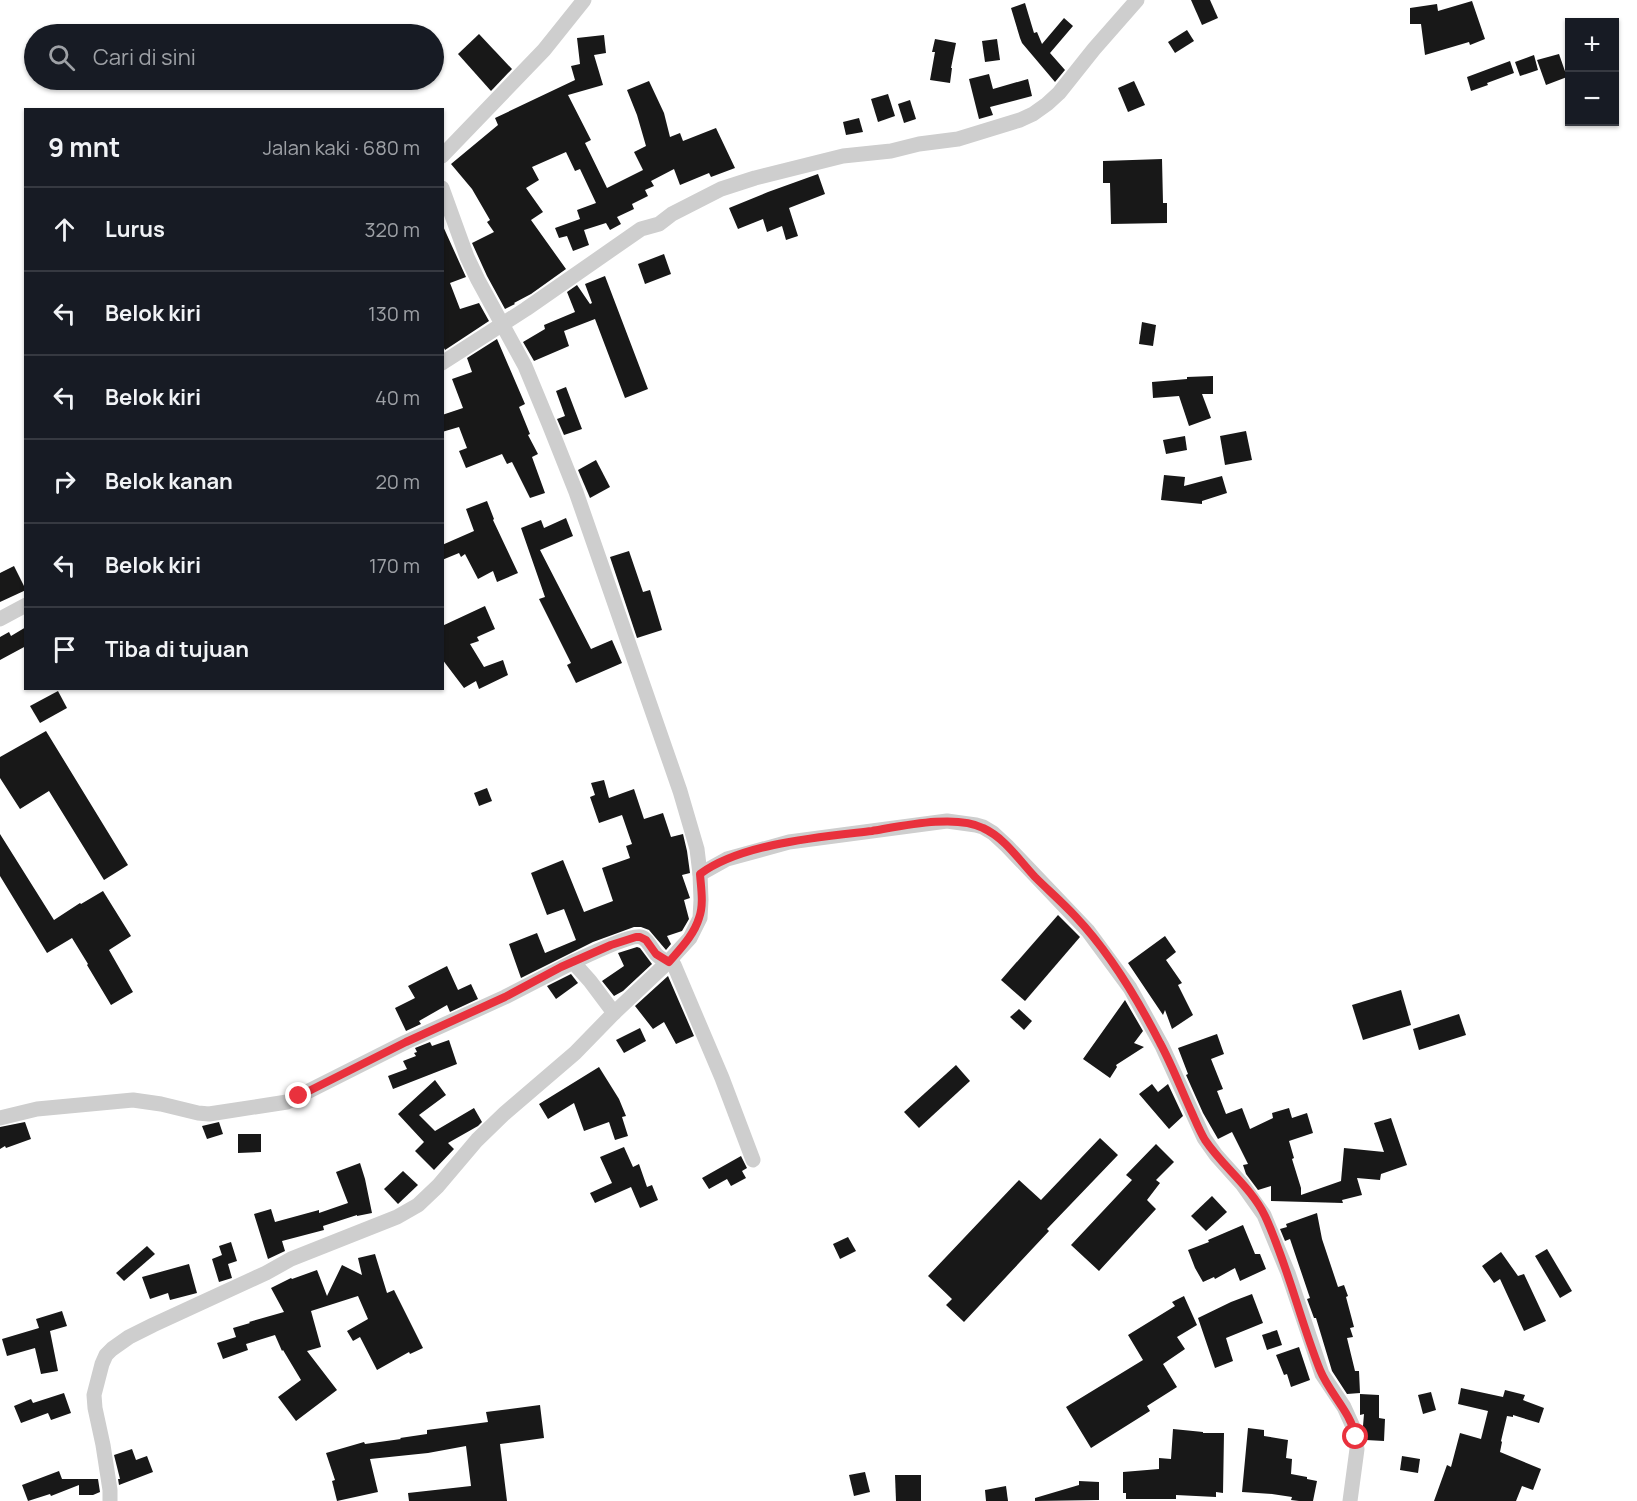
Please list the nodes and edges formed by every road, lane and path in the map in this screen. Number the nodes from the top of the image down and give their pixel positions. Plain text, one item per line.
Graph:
1 (584, 0) edge
2 (1137, 0) edge
3 (444, 154) edge
4 (444, 194) edge
5 (502, 325) junction
6 (444, 362) edge
7 (24, 606) edge
8 (0, 619) edge
9 (700, 874) junction
10 (573, 962) junction
11 (669, 962) junction
12 (614, 1013) junction
13 (0, 1118) edge
14 (753, 1160) dead end
15 (110, 1501) edge
16 (1350, 1501) edge

1 - 3 street
2 - 5 street
4 - 5 street
5 - 6 street
5 - 9 street
7 - 8 street
9 - 11 street
9 - 16 street
10 - 11 street
10 - 12 street
10 - 13 street
11 - 12 street
11 - 14 street
12 - 15 street

